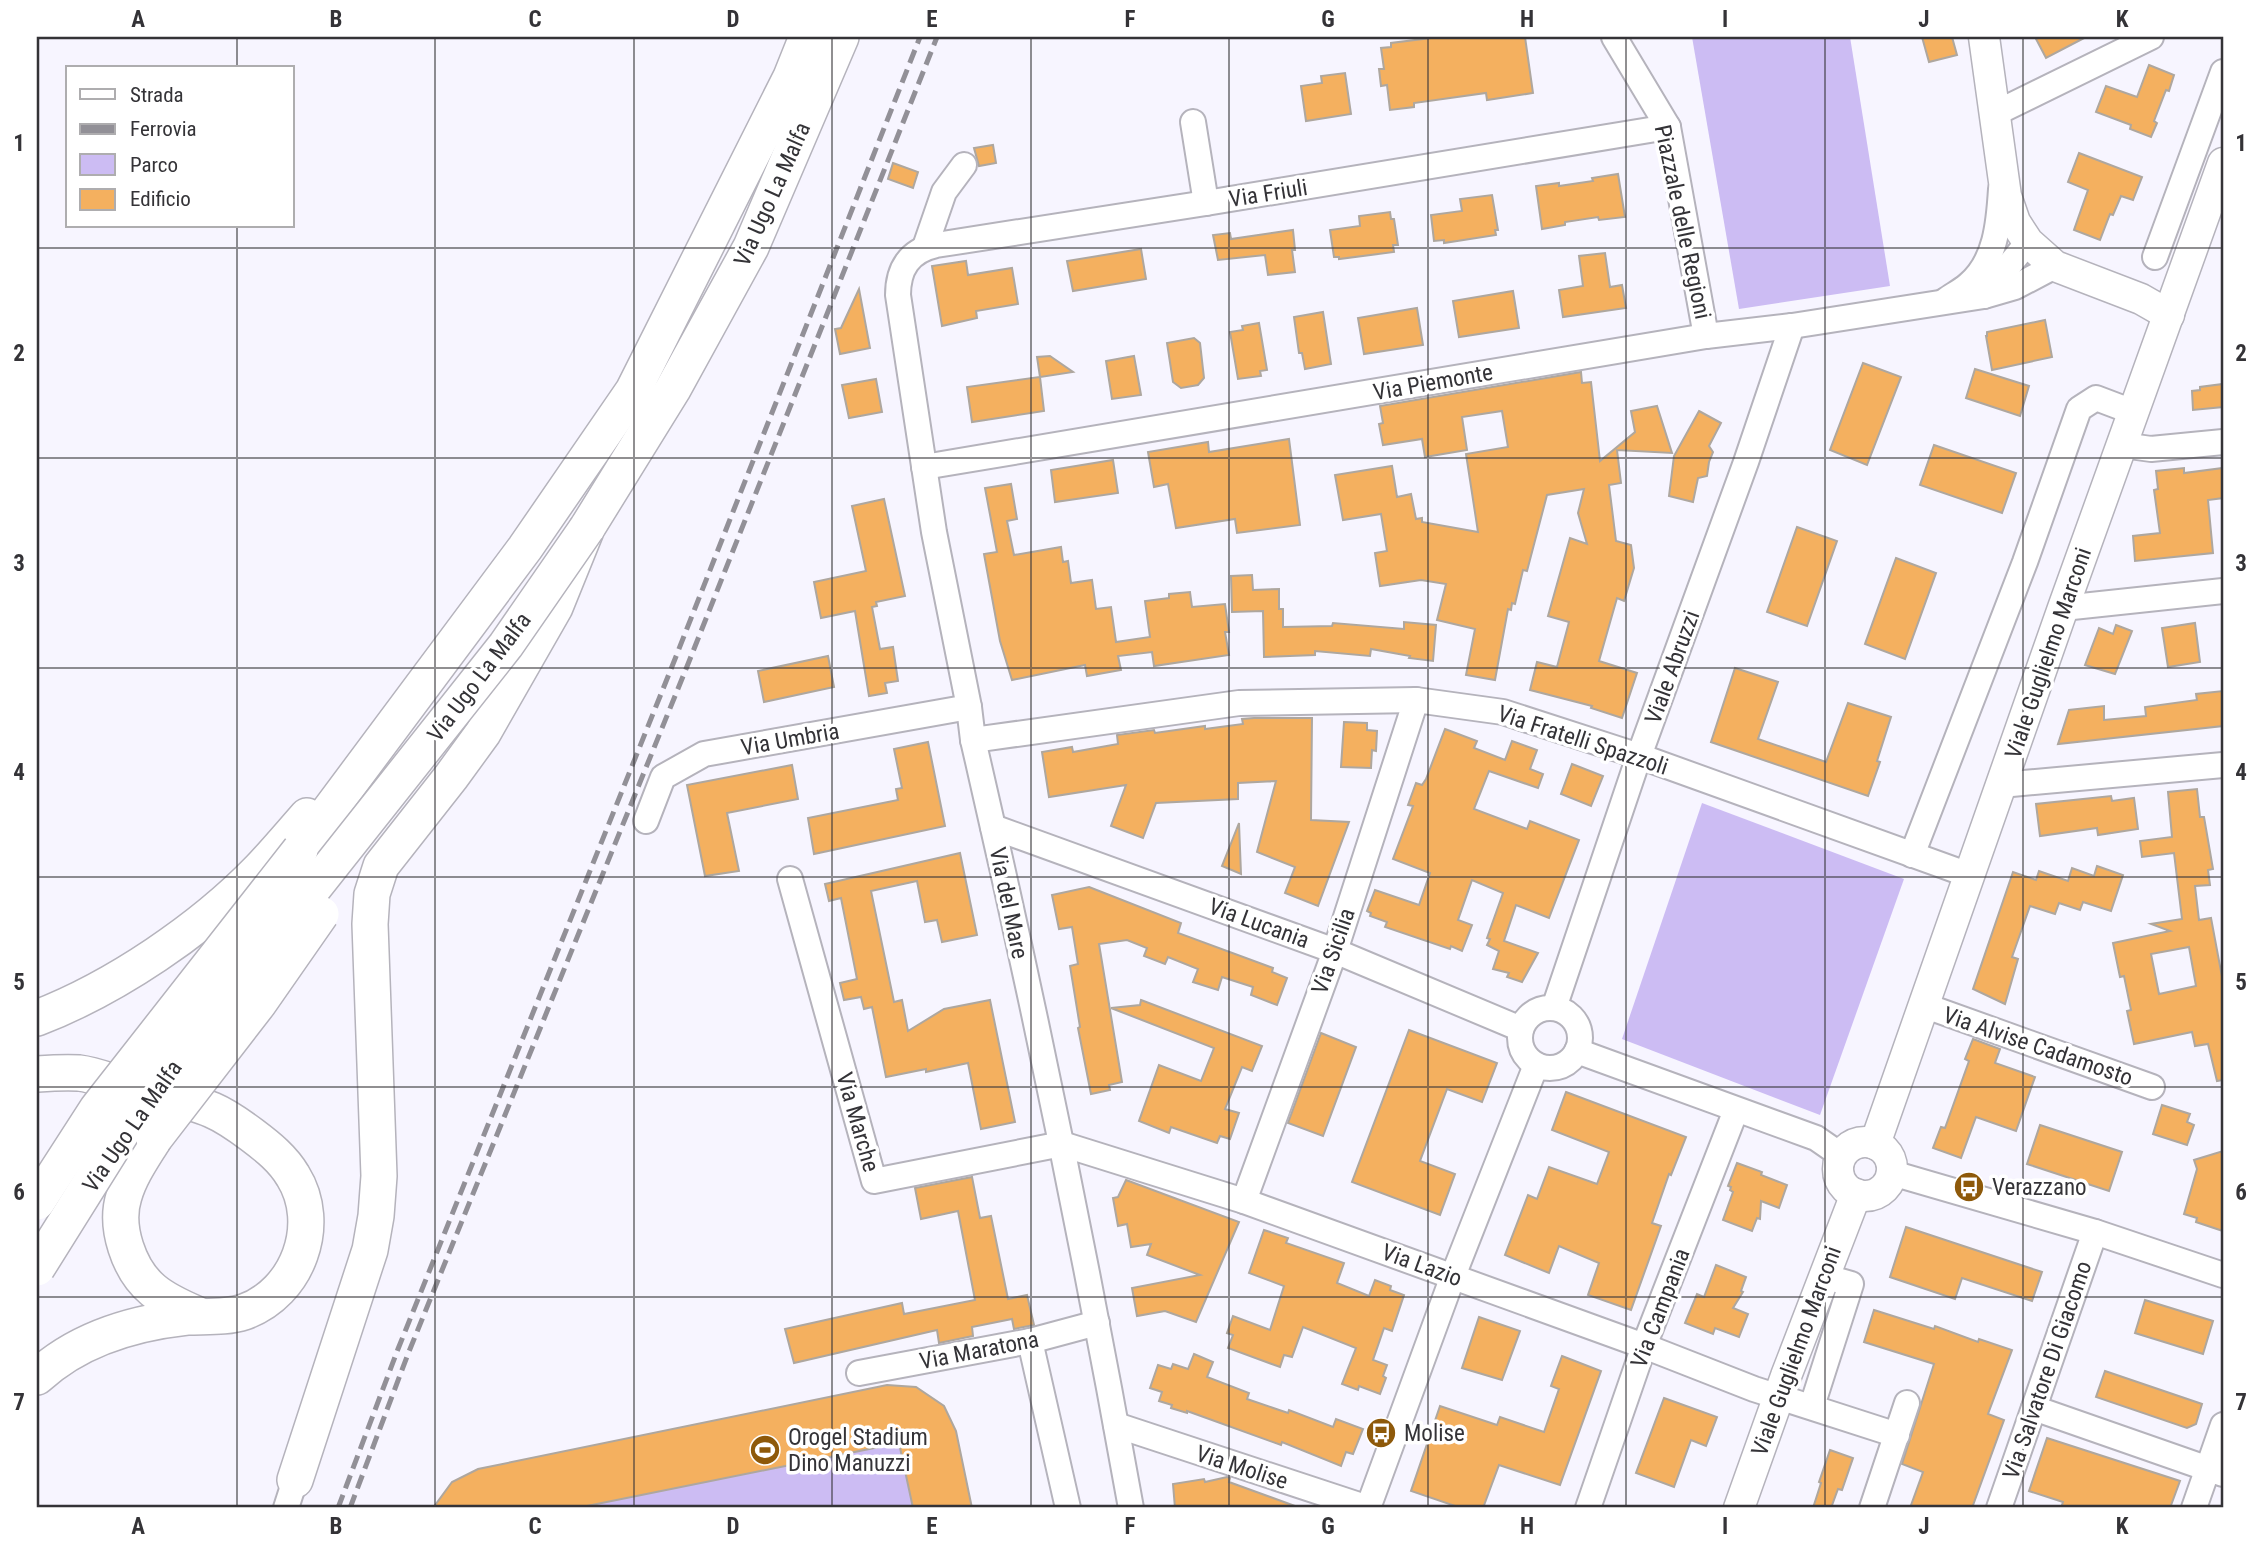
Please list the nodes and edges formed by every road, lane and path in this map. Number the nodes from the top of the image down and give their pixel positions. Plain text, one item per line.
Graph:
1 (807, 37) edge
2 (841, 37) edge
3 (1614, 37) edge
4 (1984, 37) edge
5 (2151, 37) edge
6 (2222, 81) edge
7 (1996, 113) junction
8 (1193, 122) dead end
9 (1668, 127) junction
10 (2223, 163) edge
11 (964, 165) dead end
12 (2002, 173) junction
13 (1206, 203) junction
14 (2028, 242) junction
15 (925, 247) junction
16 (2155, 257) dead end
17 (2063, 270) junction
18 (1984, 296) junction
19 (1942, 303) junction
20 (2169, 315) junction
21 (1792, 326) junction
22 (1706, 335) junction
23 (2133, 412) junction
24 (2223, 442) edge
25 (2122, 445) junction
26 (924, 467) junction
27 (587, 528) junction
28 (2223, 591) edge
29 (2063, 608) junction
30 (506, 645) junction
31 (1416, 700) junction
32 (410, 701) junction
33 (969, 707) junction
34 (973, 740) junction
35 (1639, 756) junction
36 (2223, 765) edge
37 (2001, 786) junction
38 (646, 821) dead end
39 (993, 827) junction
40 (1912, 855) junction
41 (1969, 875) junction
42 (790, 878) dead end
43 (1335, 951) junction
44 (1923, 1005) junction
45 (1554, 1008) junction
46 (37, 1018) edge
47 (1521, 1029) junction
48 (1583, 1062) junction
49 (1536, 1065) junction
50 (37, 1074) edge
51 (2152, 1087) dead end
52 (1733, 1118) junction
53 (1062, 1144) junction
54 (1875, 1144) junction
55 (1842, 1156) junction
56 (1892, 1173) junction
57 (1856, 1194) junction
58 (1244, 1200) junction
59 (37, 1202) edge
60 (2095, 1232) junction
61 (37, 1268) edge
62 (2223, 1275) edge
63 (1453, 1276) junction
64 (1823, 1276) junction
65 (201, 1316) junction
66 (1097, 1323) junction
67 (1030, 1341) junction
68 (1644, 1346) junction
69 (859, 1373) dead end
70 (37, 1377) edge
71 (1778, 1396) junction
72 (1907, 1403) dead end
73 (1812, 1406) junction
74 (2034, 1408) junction
75 (1116, 1425) junction
76 (2223, 1425) edge
77 (1897, 1435) junction
78 (2216, 1472) edge
79 (290, 1494) edge
80 (1068, 1508) edge
81 (1131, 1508) edge
82 (1368, 1508) edge
83 (1588, 1508) edge
84 (1739, 1508) edge
85 (1872, 1508) edge
86 (1999, 1508) edge
87 (2194, 1508) edge

1 - 32 highway, Via Ugo La Malfa
2 - 27 highway, Via Ugo La Malfa
3 - 9 street, Piazzale delle Regioni
4 - 7 main road
5 - 7 street
6 - 16 street
7 - 12 main road
8 - 13 street
9 - 13 street, Via Friuli
9 - 22 street, Piazzale delle Regioni
10 - 20 main road, Viale Guglielmo Marconi
11 - 15 street
12 - 14 main road
12 - 19 street
13 - 15 street, Via Friuli
14 - 17 main road
14 - 18 street
15 - 26 street, Via del Mare
17 - 18 street, Via Piemonte
17 - 20 main road
18 - 19 street, Via Piemonte
19 - 21 street, Via Piemonte
20 - 23 main road, Viale Guglielmo Marconi
21 - 22 street, Via Piemonte
21 - 35 street, Viale Abruzzi
22 - 26 street, Via Piemonte
23 - 25 main road, Viale Guglielmo Marconi
23 - 40 street
24 - 25 street
25 - 29 main road, Viale Guglielmo Marconi
26 - 33 street, Via del Mare
27 - 30 highway, Via Ugo La Malfa, bridge
27 - 79 highway, bridge
28 - 29 street
29 - 37 main road, Viale Guglielmo Marconi
30 - 61 highway, Via Ugo La Malfa, bridge
30 - 65 highway, bridge
31 - 34 street, Via Fratelli Spazzoli
31 - 35 street, Via Fratelli Spazzoli
31 - 43 street, Via Sicilia
32 - 46 highway
32 - 59 highway, Via Ugo La Malfa, bridge
33 - 34 street, Via del Mare
33 - 38 street, Via Umbria
34 - 39 street, Via del Mare
35 - 40 street, Via Fratelli Spazzoli
35 - 45 street, Viale Abruzzi
36 - 37 street
37 - 41 main road, Viale Guglielmo Marconi
39 - 43 street, Via Lucania
39 - 53 street, Via del Mare
40 - 41 street, Via Fratelli Spazzoli
41 - 44 main road, Viale Guglielmo Marconi
42 - 53 street, Via Marche
43 - 47 street, Via Lucania
43 - 58 street, Via Sicilia
44 - 51 street, Via Alvise Cadamosto
44 - 54 main road, Viale Guglielmo Marconi
45 - 47 street
45 - 48 street
47 - 49 street
48 - 49 street
48 - 52 street
49 - 63 street
50 - 65 highway
52 - 55 street
52 - 68 street, Via Campania
53 - 58 street, Via Lazio
53 - 66 street, Via del Mare
54 - 55 main road
54 - 56 main road
55 - 57 main road
56 - 57 main road
56 - 60 street
57 - 64 main road, Viale Guglielmo Marconi
58 - 63 street, Via Lazio
60 - 62 street
60 - 74 street, Via Salvatore Di Giacomo
63 - 68 street, Via Lazio
63 - 82 street
64 - 71 main road, Viale Guglielmo Marconi
64 - 73 street
65 - 70 highway
66 - 67 street, Via Maratona
66 - 75 street, Via del Mare
67 - 69 street, Via Maratona
67 - 80 street
68 - 71 street, Via Lazio
68 - 83 street, Via Campania
71 - 73 street, Via Lazio
71 - 84 main road, Viale Guglielmo Marconi
72 - 77 street
73 - 77 street, Via Lazio
74 - 78 street
74 - 86 street, Via Salvatore Di Giacomo
75 - 81 street, Via del Mare
75 - 82 street, Via Molise
76 - 78 street
77 - 85 street
78 - 87 street

